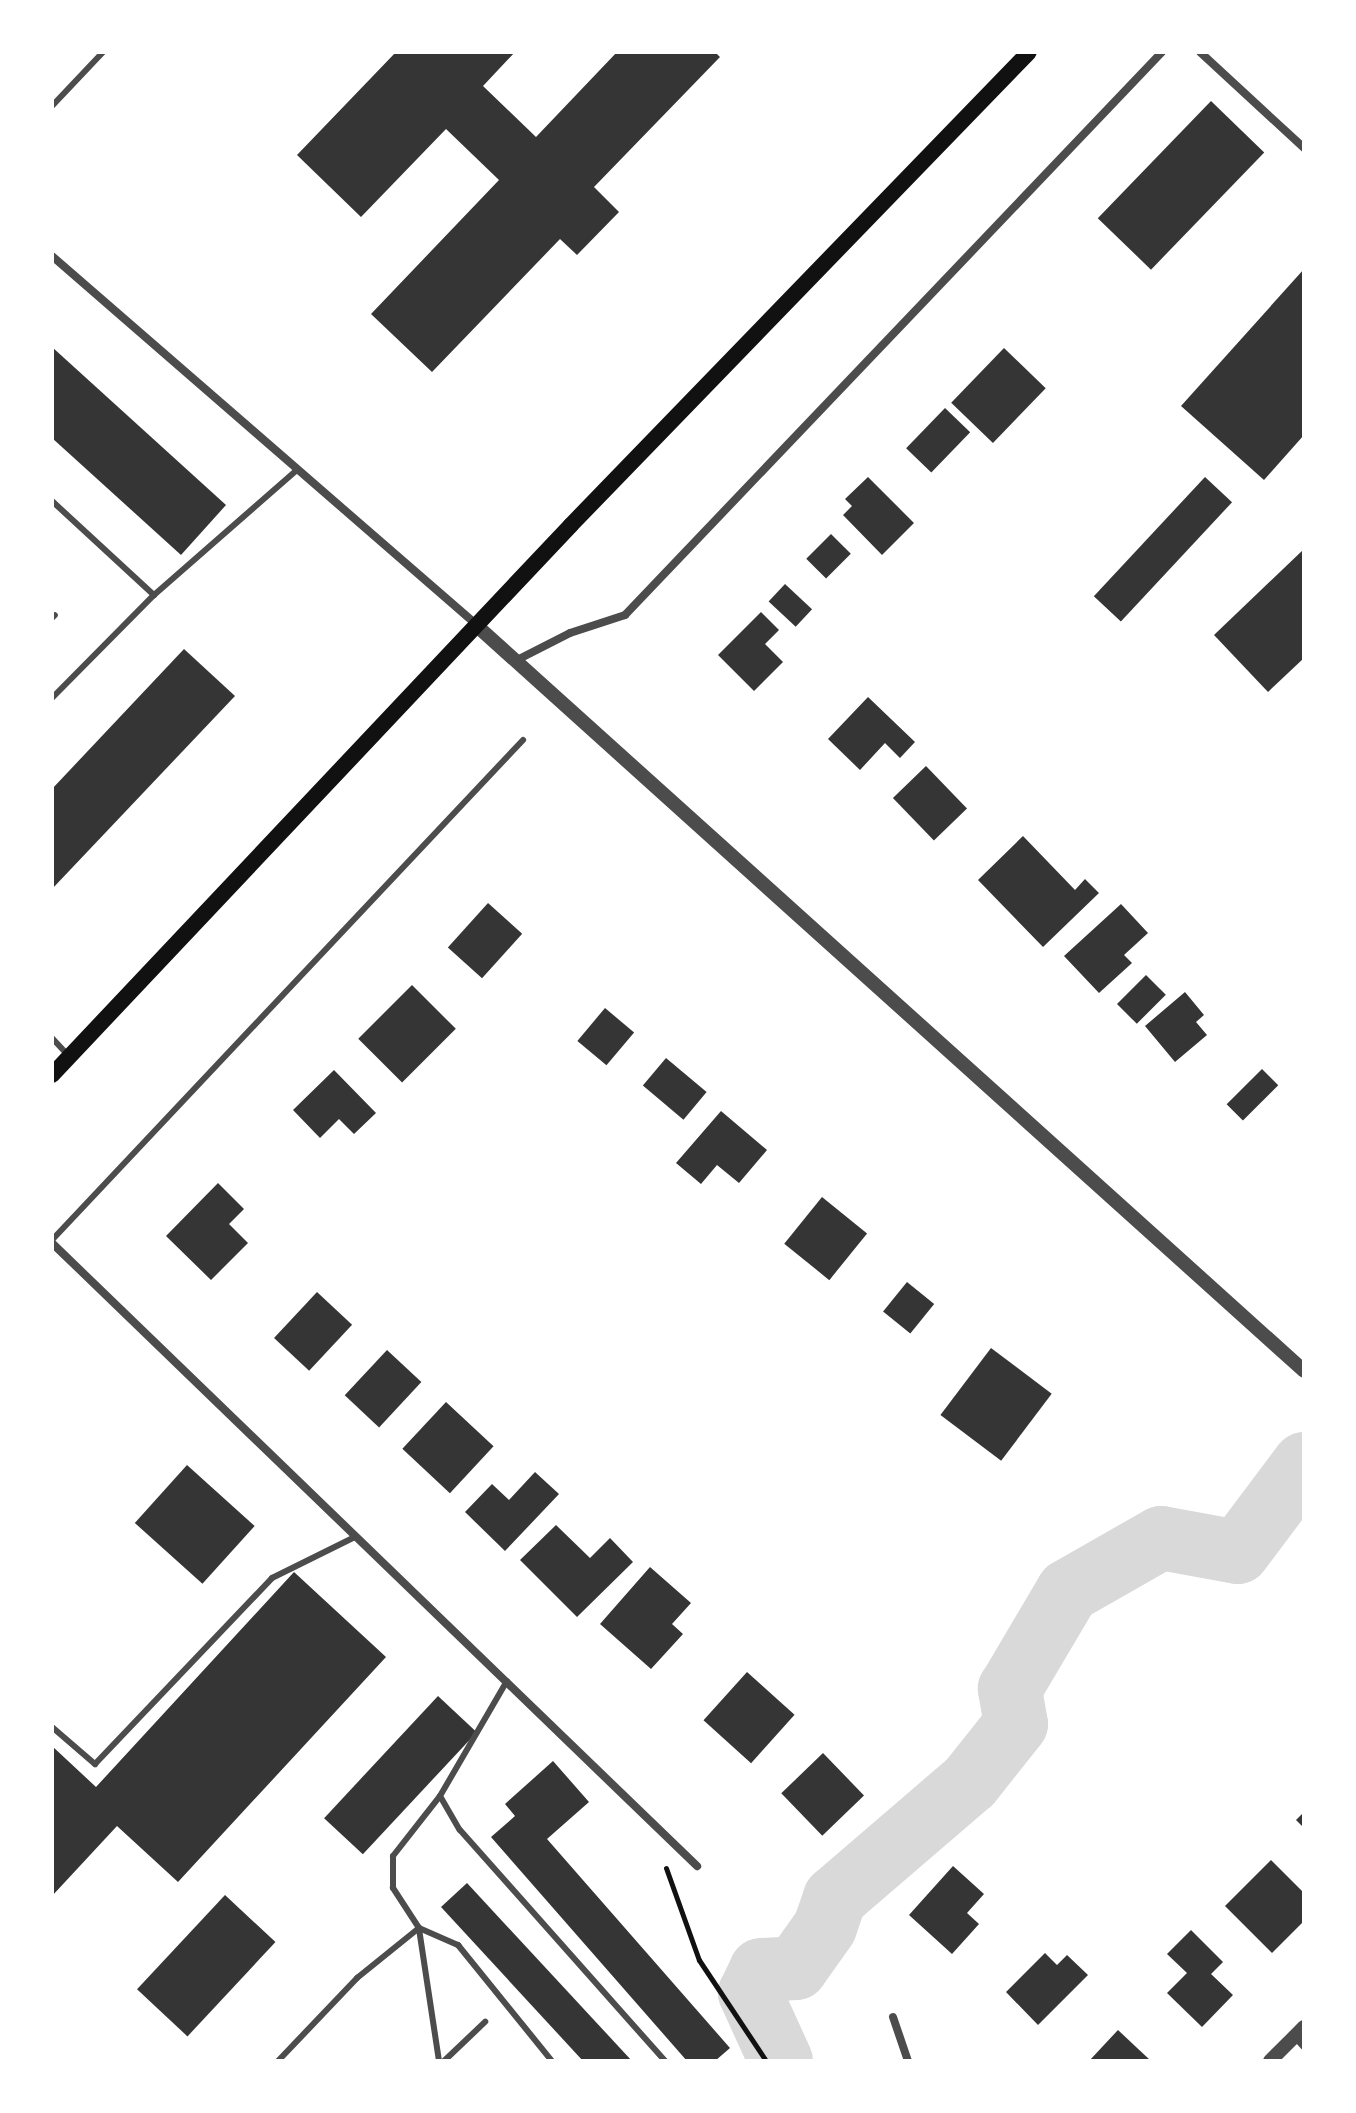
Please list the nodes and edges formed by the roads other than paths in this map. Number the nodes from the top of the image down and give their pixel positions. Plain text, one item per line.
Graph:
1 (103, 52) edge
2 (1029, 52) edge
3 (1162, 52) edge
4 (1200, 52) edge
5 (52, 106) edge
6 (1304, 148) edge
7 (52, 256) edge
8 (298, 469) junction
9 (52, 501) edge
10 (154, 595) junction
11 (477, 626) junction
12 (517, 660) junction
13 (52, 698) edge
14 (523, 740) dead end
15 (52, 1038) edge
16 (69, 1056) junction
17 (52, 1075) edge
18 (52, 1241) edge
19 (1304, 1371) edge
20 (355, 1537) junction
21 (507, 1681) junction
22 (52, 1727) edge
23 (440, 1796) junction
24 (697, 1866) dead end
25 (419, 1928) junction
26 (893, 2017) dead end
27 (485, 2022) dead end
28 (1301, 2036) edge
29 (278, 2061) edge
30 (442, 2061) edge
31 (552, 2061) edge
32 (665, 2061) edge
33 (908, 2061) edge
34 (1270, 2061) edge

1 - 5 lane
2 - 11 main road
3 - 12 street
4 - 6 street
7 - 8 street
8 - 10 lane
8 - 11 street
9 - 10 lane
10 - 13 lane
11 - 12 street
11 - 16 main road
12 - 19 street
14 - 18 lane
15 - 16 lane
16 - 17 main road
18 - 20 street
20 - 21 street
20 - 22 lane
21 - 23 lane
21 - 24 street
23 - 25 lane
23 - 32 lane
25 - 29 lane
25 - 30 lane
25 - 31 lane
26 - 33 street
27 - 30 lane
28 - 34 street

